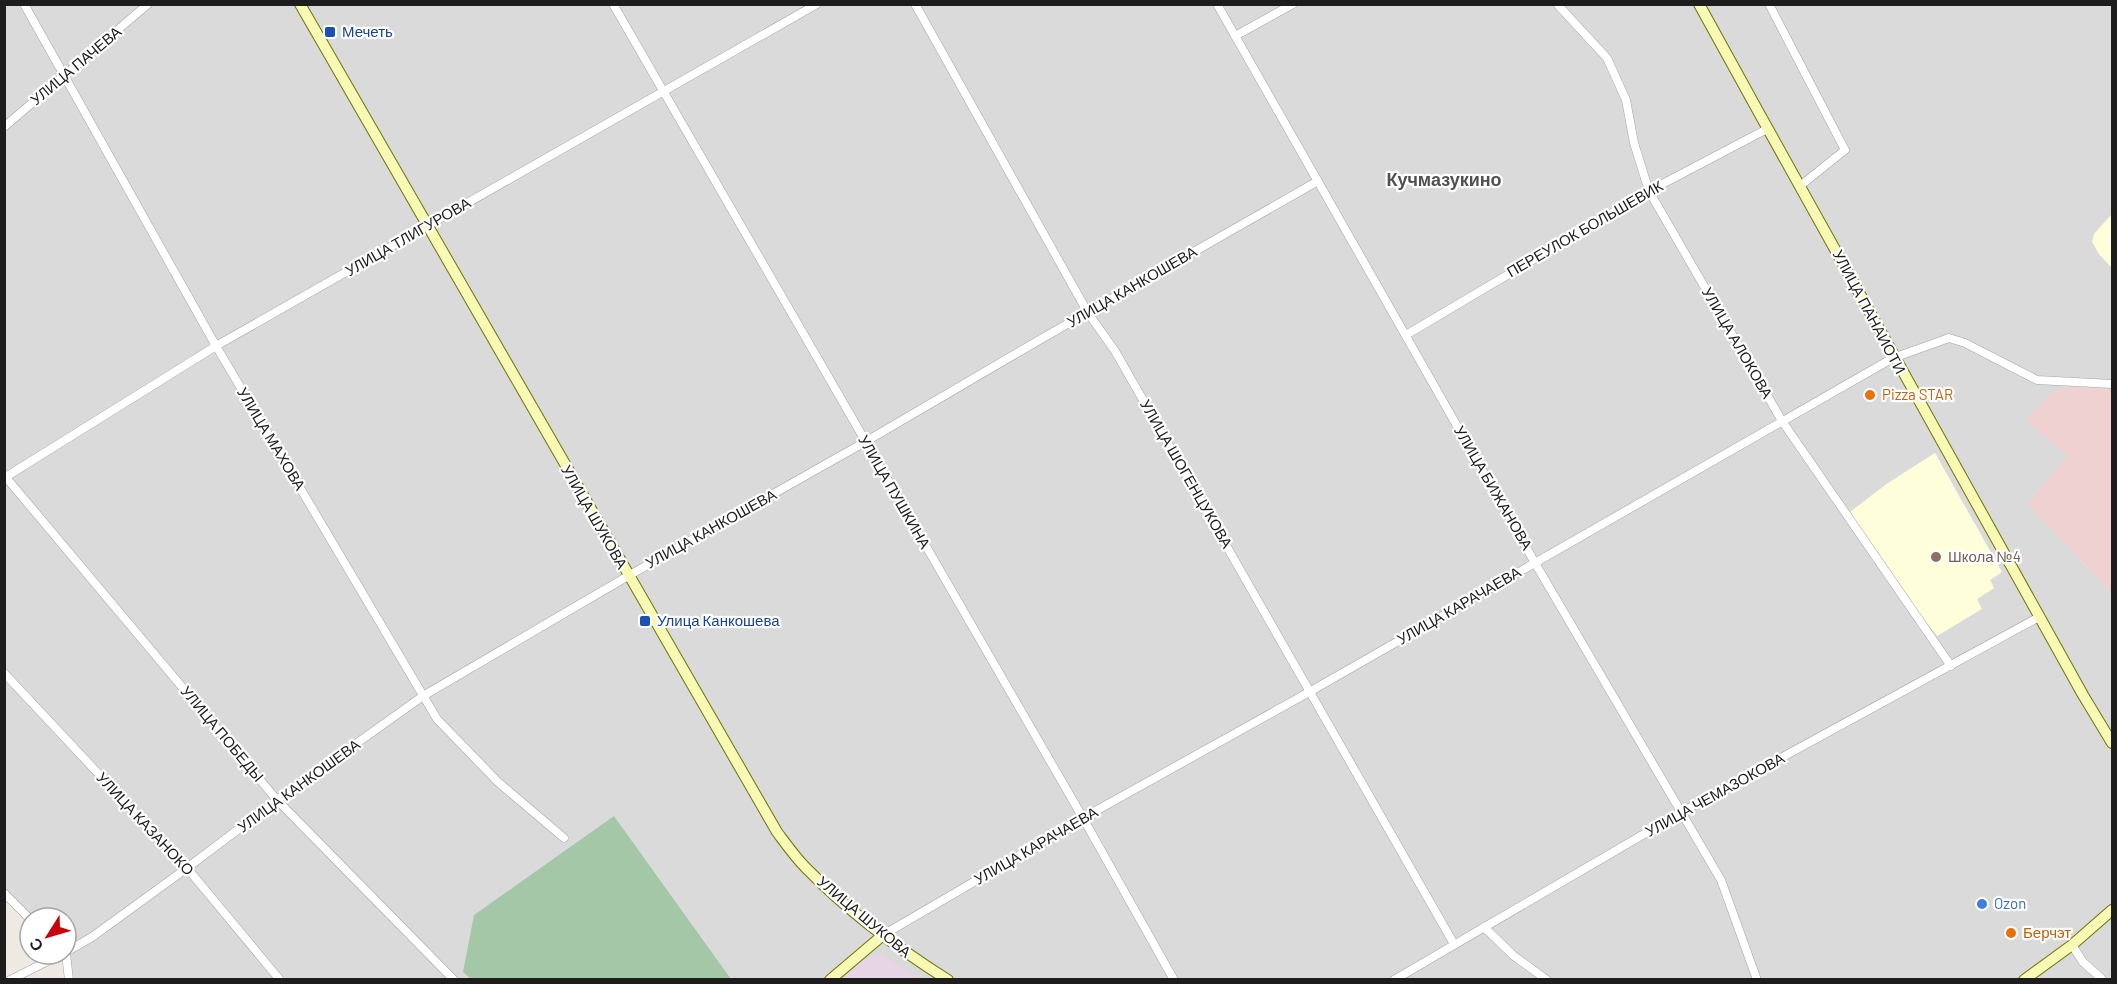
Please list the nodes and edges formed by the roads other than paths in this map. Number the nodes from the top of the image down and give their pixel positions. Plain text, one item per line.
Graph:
1 (24, 4) edge
2 (148, 4) edge
3 (300, 4) edge
4 (613, 4) edge
5 (818, 4) edge
6 (915, 4) edge
7 (1217, 4) edge
8 (1293, 4) edge
9 (1557, 4) edge
10 (1699, 4) edge
11 (1769, 4) edge
12 (1235, 36) junction
13 (64, 76) junction
14 (663, 94) junction
15 (4, 127) edge
16 (1767, 129) junction
17 (1318, 181) junction
18 (1800, 186) junction
19 (1649, 191) junction
20 (426, 226) junction
21 (1089, 313) junction
22 (1406, 335) junction
23 (216, 346) junction
24 (1893, 358) junction
25 (2112, 384) edge
26 (1782, 421) junction
27 (865, 442) junction
28 (5, 477) edge
29 (1535, 563) junction
30 (628, 576) junction
31 (2039, 616) junction
32 (1951, 666) junction
33 (4, 673) edge
34 (1311, 691) junction
35 (423, 696) junction
36 (2112, 743) edge
37 (277, 800) junction
38 (1680, 813) junction
39 (1083, 818) junction
40 (564, 838) dead end
41 (187, 868) junction
42 (4, 893) edge
43 (18, 907) edge
44 (2112, 910) edge
45 (1484, 927) junction
46 (883, 935) junction
47 (1454, 944) junction
48 (78, 945) edge
49 (2072, 945) junction
50 (38, 966) edge
51 (1756, 977) dead end
52 (10, 980) edge
53 (280, 980) edge
54 (454, 980) edge
55 (830, 980) edge
56 (948, 980) edge
57 (1174, 980) edge
58 (1394, 980) edge
59 (1546, 980) edge
60 (2024, 980) edge
61 (2103, 980) edge

1 - 13 street, УЛИЦА МАХОВА
2 - 13 street, УЛИЦА ПАЧЕВА
3 - 20 main road, УЛИЦА ШУКОВА
4 - 14 street, УЛИЦА ПУШКИНА
5 - 14 street, УЛИЦА ТЛИГУРОВА
6 - 21 street, УЛИЦА ШОГЕНЦУКОВА
7 - 12 street, УЛИЦА БИЖАНОВА
8 - 12 street
9 - 19 street, УЛИЦА АЛОКОВА
10 - 16 main road, УЛИЦА ПАНАИОТИ
11 - 18 street
12 - 17 street, УЛИЦА БИЖАНОВА
13 - 15 street, УЛИЦА ПАЧЕВА
13 - 23 street, УЛИЦА МАХОВА
14 - 20 street, УЛИЦА ТЛИГУРОВА
14 - 27 street, УЛИЦА ПУШКИНА
16 - 18 main road, УЛИЦА ПАНАИОТИ
16 - 19 street, ПЕРЕУЛОК БОЛЬШЕВИК
17 - 21 street, УЛИЦА КАНКОШЕВА
17 - 22 street, УЛИЦА БИЖАНОВА
18 - 24 main road, УЛИЦА ПАНАИОТИ
19 - 22 street, ПЕРЕУЛОК БОЛЬШЕВИК
19 - 26 street, УЛИЦА АЛОКОВА
20 - 23 street, УЛИЦА ТЛИГУРОВА
20 - 30 main road, УЛИЦА ШУКОВА
21 - 27 street, УЛИЦА КАНКОШЕВА
21 - 34 street, УЛИЦА ШОГЕНЦУКОВА
22 - 29 street, УЛИЦА БИЖАНОВА
23 - 28 street, УЛИЦА ТЛИГУРОВА
23 - 35 street, УЛИЦА МАХОВА
24 - 25 street, УЛИЦА КАРАЧАЕВА
24 - 26 street, УЛИЦА КАРАЧАЕВА
24 - 31 main road, УЛИЦА ПАНАИОТИ
26 - 29 street, УЛИЦА КАРАЧАЕВА
26 - 32 street, УЛИЦА АЛОКОВА
27 - 30 street, УЛИЦА КАНКОШЕВА
27 - 39 street, УЛИЦА ПУШКИНА
28 - 37 street, УЛИЦА ПОБЕДЫ
29 - 34 street, УЛИЦА КАРАЧАЕВА
29 - 38 street, УЛИЦА БИЖАНОВА
30 - 35 street, УЛИЦА КАНКОШЕВА
30 - 46 main road, УЛИЦА ШУКОВА
31 - 32 street, УЛИЦА ЧЕМАЗОКОВА
31 - 36 main road, УЛИЦА ПАНАИОТИ
32 - 38 street, УЛИЦА ЧЕМАЗОКОВА
33 - 41 street, УЛИЦА КАЗАНОКО
34 - 39 street, УЛИЦА КАРАЧАЕВА
34 - 47 street, УЛИЦА ШОГЕНЦУКОВА
35 - 37 street, УЛИЦА КАНКОШЕВА
35 - 40 street, УЛИЦА МАХОВА
37 - 41 street, УЛИЦА КАНКОШЕВА
37 - 54 street, УЛИЦА ПОБЕДЫ
38 - 45 street, УЛИЦА ЧЕМАЗОКОВА
38 - 51 street, УЛИЦА БИЖАНОВА
39 - 46 street, УЛИЦА КАРАЧАЕВА
39 - 57 street, УЛИЦА ПУШКИНА
41 - 48 street, УЛИЦА КАНКОШЕВА
41 - 53 street, УЛИЦА КАЗАНОКО
42 - 43 street
44 - 49 main road
45 - 47 street, УЛИЦА ЧЕМАЗОКОВА
45 - 59 street
46 - 55 main road, УЛИЦА КАРАЧАЕВА
46 - 56 main road, УЛИЦА ШУКОВА
47 - 58 street, УЛИЦА ЧЕМАЗОКОВА
49 - 60 main road
49 - 61 street
50 - 52 street, УЛИЦА КАНКОШЕВА

